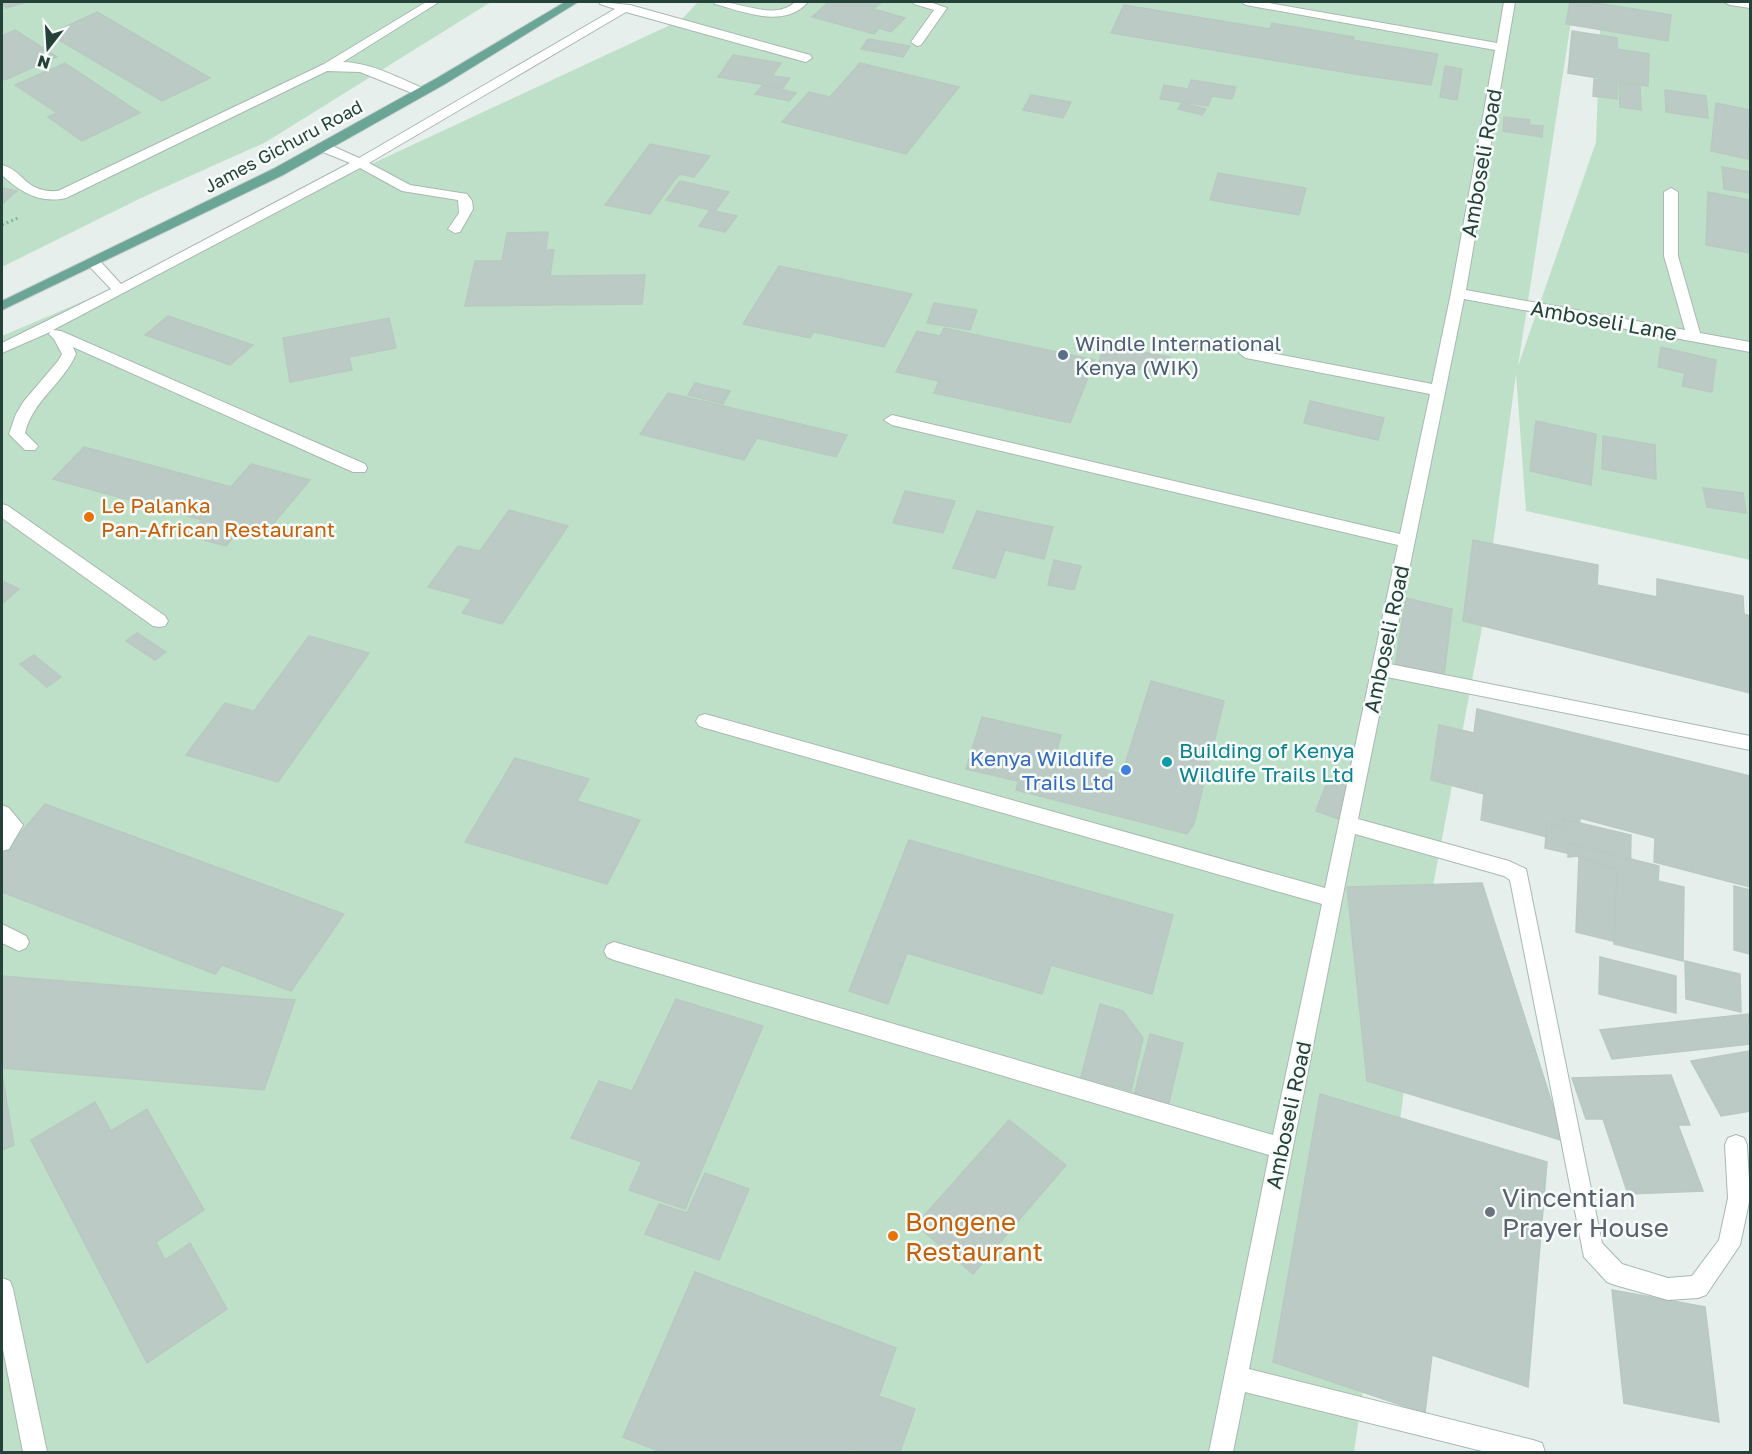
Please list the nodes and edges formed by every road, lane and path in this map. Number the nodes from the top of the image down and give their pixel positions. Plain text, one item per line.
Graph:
1 (433, 2) edge
2 (572, 2) edge
3 (604, 2) edge
4 (719, 2) edge
5 (802, 2) edge
6 (918, 2) edge
7 (1245, 2) edge
8 (1510, 2) edge
9 (1730, 2) edge
10 (1750, 5) edge
11 (626, 7) junction
12 (917, 42) dead end
13 (1502, 48) junction
14 (806, 58) dead end
15 (324, 68) junction
16 (421, 92) junction
17 (323, 147) junction
18 (360, 163) junction
19 (2, 169) edge
20 (1671, 192) dead end
21 (455, 229) dead end
22 (93, 262) junction
23 (120, 291) junction
24 (1458, 293) junction
25 (2, 306) edge
26 (44, 329) junction
27 (60, 336) junction
28 (1694, 337) junction
29 (1750, 347) edge
30 (2, 348) edge
31 (1246, 353) dead end
32 (1437, 390) junction
33 (892, 420) dead end
34 (30, 446) dead end
35 (359, 468) dead end
36 (2, 510) edge
37 (1406, 541) junction
38 (159, 621) dead end
39 (1380, 669) junction
40 (705, 721) dead end
41 (1750, 743) edge
42 (2, 813) edge
43 (1348, 824) junction
44 (2, 843) edge
45 (1333, 899) junction
46 (614, 951) dead end
47 (1736, 1145) dead end
48 (1281, 1148) junction
49 (2, 1289) edge
50 (1236, 1378) junction
51 (35, 1452) edge
52 (1221, 1452) edge
53 (1533, 1452) edge

1 - 15 street
2 - 16 main road, James Gichuru Road
3 - 11 street
4 - 5 street
6 - 12 street
7 - 13 street
8 - 13 street, Amboseli Road
9 - 10 street
11 - 14 street
11 - 18 street
13 - 24 street, Amboseli Road
15 - 16 street
15 - 19 street
16 - 17 main road, James Gichuru Road
17 - 18 street
17 - 22 main road, James Gichuru Road
18 - 21 street
18 - 23 street
20 - 28 street
22 - 23 street
22 - 25 main road, James Gichuru Road
23 - 26 street
24 - 28 street, Amboseli Lane
24 - 32 street, Amboseli Road
26 - 27 street
26 - 30 street
27 - 34 street
27 - 35 street
28 - 29 street, Amboseli Lane
31 - 32 street
32 - 37 street, Amboseli Road
33 - 37 street
36 - 38 street
37 - 39 street, Amboseli Road
39 - 41 street
39 - 43 street, Amboseli Road
40 - 45 street
42 - 44 street
43 - 45 street, Amboseli Road
43 - 47 street
45 - 48 street, Amboseli Road
46 - 48 street
48 - 50 street, Amboseli Road
49 - 51 street
50 - 52 street, Amboseli Road
50 - 53 street

